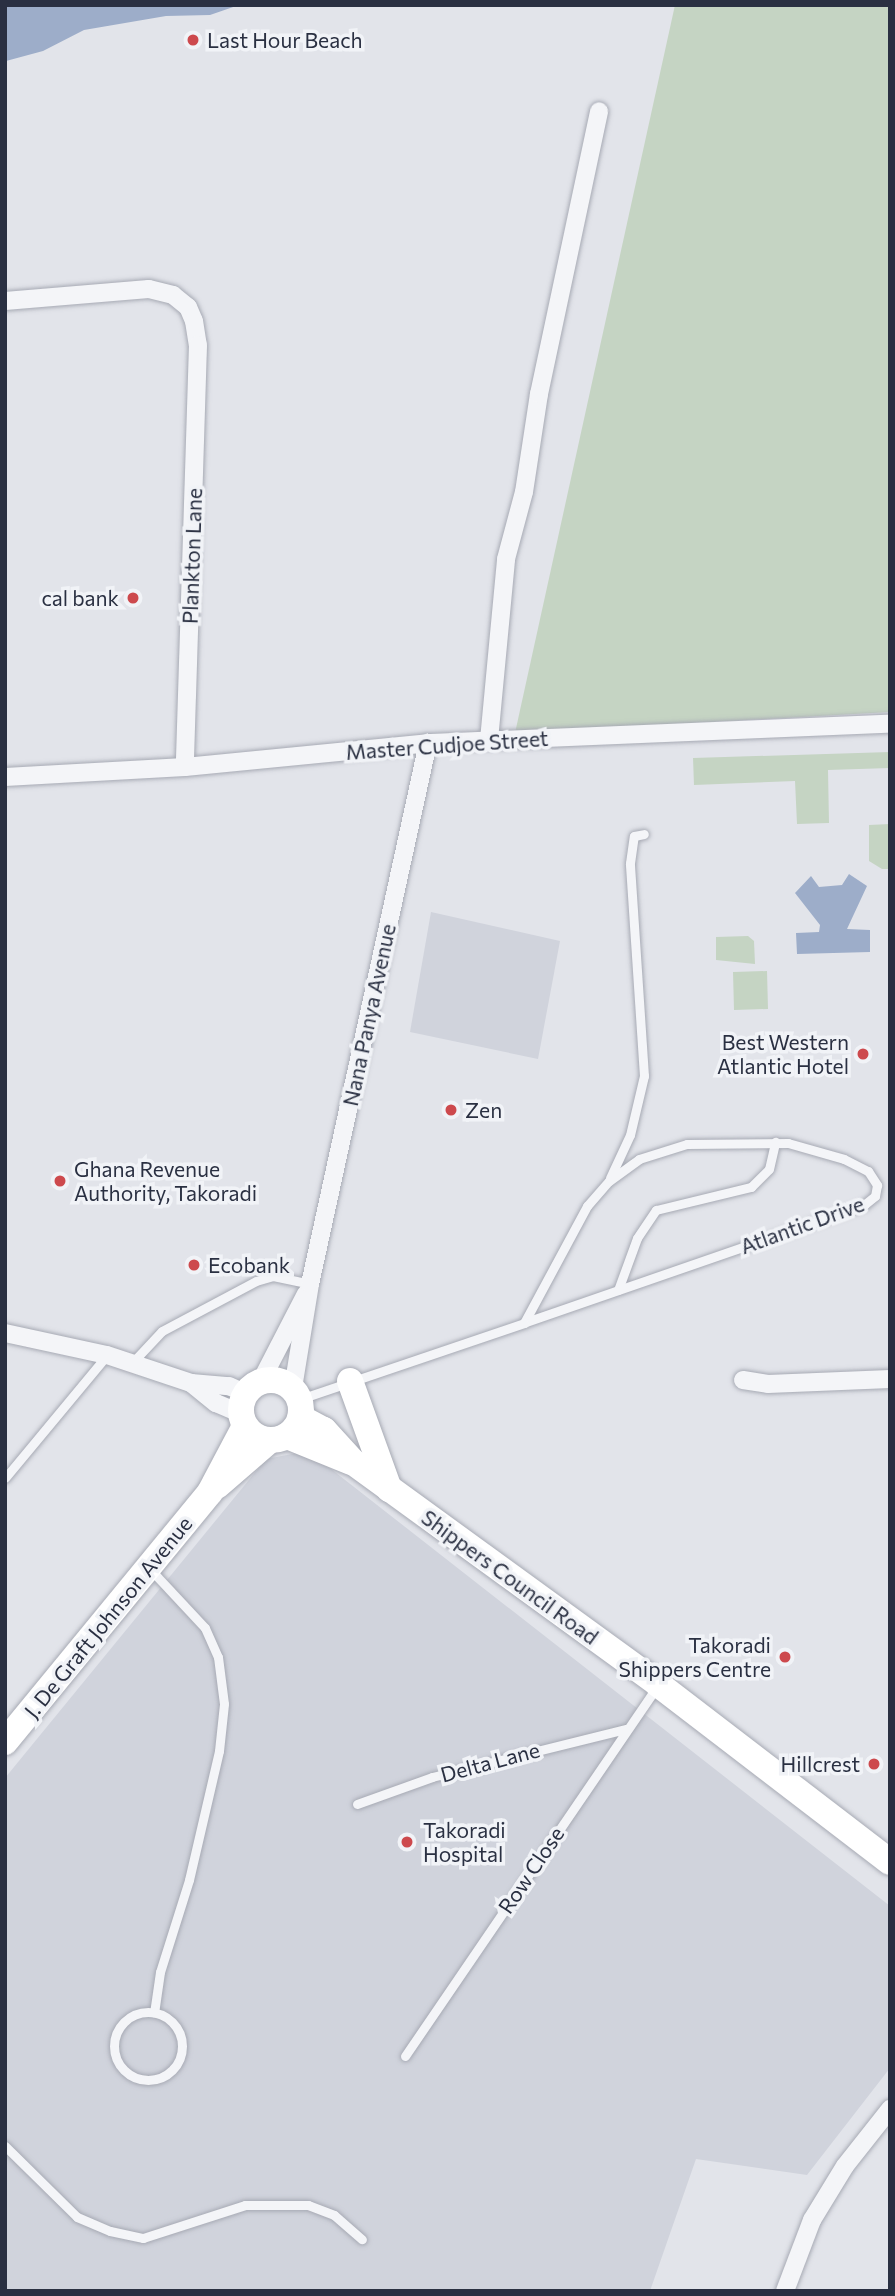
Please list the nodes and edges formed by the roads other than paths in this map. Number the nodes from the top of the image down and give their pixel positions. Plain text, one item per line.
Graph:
1 (599, 111) dead end
2 (5, 301) edge
3 (890, 724) edge
4 (488, 740) junction
5 (428, 743) junction
6 (185, 767) junction
7 (5, 777) edge
8 (644, 834) dead end
9 (775, 1142) junction
10 (609, 1181) junction
11 (310, 1286) junction
12 (618, 1290) junction
13 (524, 1323) junction
14 (5, 1333) edge
15 (107, 1355) junction
16 (131, 1364) junction
17 (890, 1379) edge
18 (743, 1380) dead end
19 (350, 1381) junction
20 (248, 1404) junction
21 (290, 1416) junction
22 (5, 1478) edge
23 (390, 1490) junction
24 (210, 1492) junction
25 (149, 1569) junction
26 (658, 1684) junction
27 (626, 1729) junction
28 (5, 1742) edge
29 (357, 1804) dead end
30 (890, 1862) edge
31 (154, 2012) junction
32 (405, 2056) dead end
33 (890, 2109) edge
34 (5, 2146) edge
35 (362, 2239) dead end
36 (785, 2291) edge

1 - 4 street
2 - 6 street, Plankton Lane
3 - 4 street, Master Cudjoe Street
4 - 5 street, Master Cudjoe Street
5 - 6 street, Master Cudjoe Street
5 - 11 street, Nana Panya Avenue
6 - 7 street, Master Cudjoe Street
8 - 10 lane
9 - 10 lane, Atlantic Drive
9 - 12 lane
9 - 12 lane, Atlantic Drive
10 - 13 lane, Atlantic Drive
11 - 16 lane
11 - 20 street, Nana Panya Avenue
11 - 21 street, Nana Panya Avenue
12 - 13 lane, Atlantic Drive
13 - 19 lane, Atlantic Drive
14 - 15 street
15 - 16 street
15 - 22 lane
16 - 20 street
17 - 18 street
19 - 21 lane, Atlantic Drive
19 - 23 street
20 - 21 street
20 - 21 street
20 - 24 street, J. De Graft Johnson Avenue
21 - 23 street, Shippers Council Road
21 - 24 street, J. De Graft Johnson Avenue
23 - 26 street, Shippers Council Road
24 - 25 street, J. De Graft Johnson Avenue
25 - 28 street, J. De Graft Johnson Avenue
25 - 31 lane
26 - 27 lane, Row Close
26 - 30 street, Shippers Council Road
27 - 29 lane, Delta Lane
27 - 32 lane, Row Close
31 - 31 lane
33 - 36 street
34 - 35 lane

